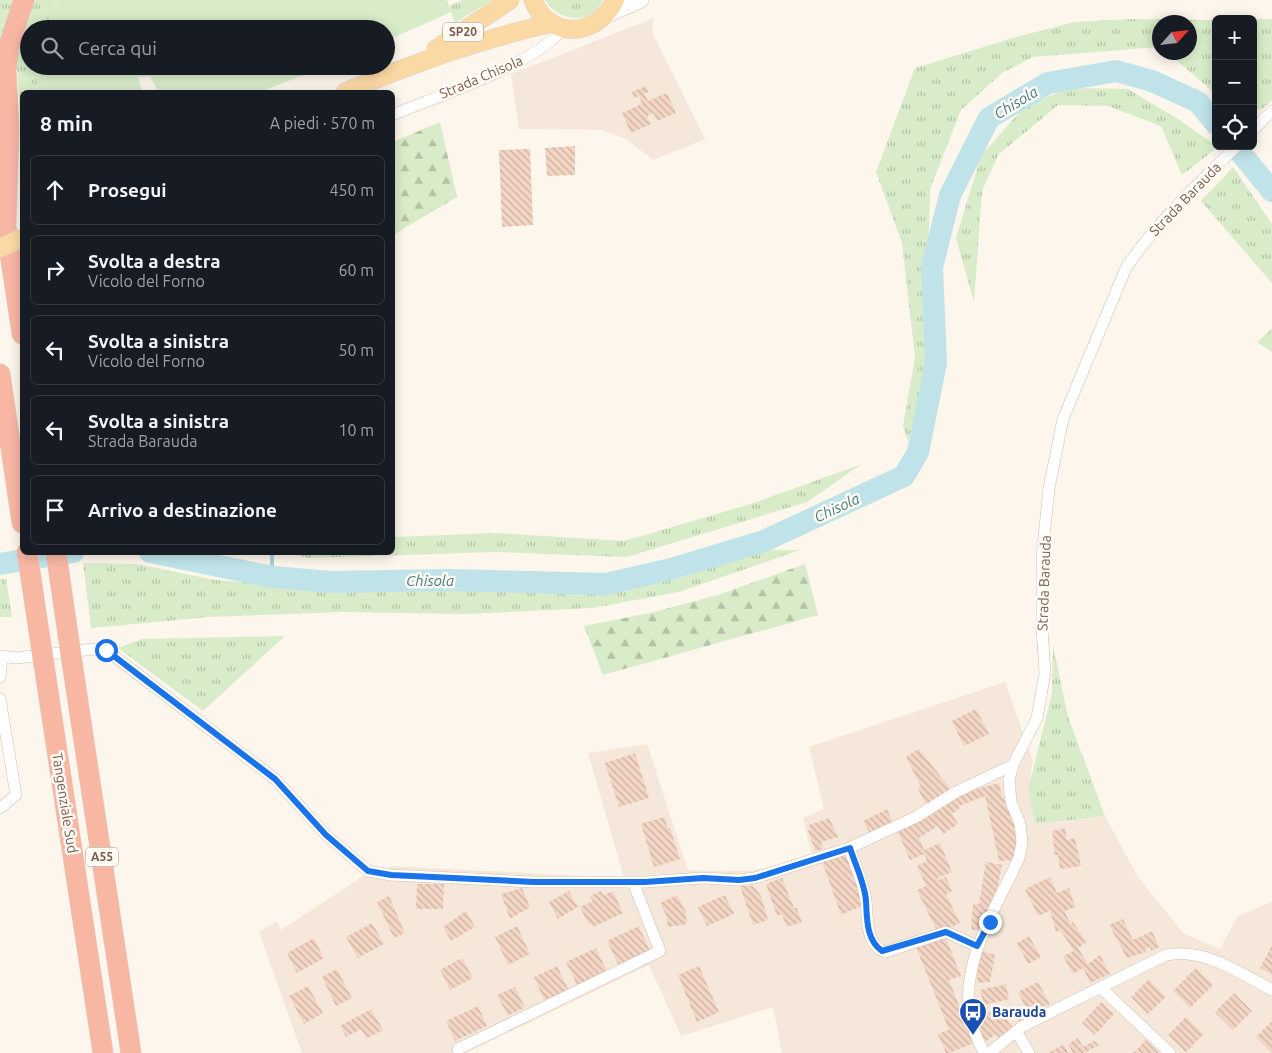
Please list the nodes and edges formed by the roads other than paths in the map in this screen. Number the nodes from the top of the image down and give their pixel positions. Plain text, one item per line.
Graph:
1 (24, 0) edge
2 (510, 0) edge
3 (534, 0) edge
4 (615, 0) edge
5 (641, 0) edge
6 (606, 16) junction
7 (557, 26) junction
8 (414, 63) junction
9 (395, 71) edge
10 (385, 75) edge
11 (350, 90) edge
12 (1272, 111) edge
13 (395, 115) edge
14 (1257, 126) edge
15 (1232, 150) edge
16 (0, 185) edge
17 (6, 224) junction
18 (20, 239) edge
19 (0, 248) edge
20 (20, 320) edge
21 (0, 374) edge
22 (20, 508) edge
23 (27, 555) edge
24 (56, 555) edge
25 (1, 657) edge
26 (0, 677) edge
27 (0, 699) edge
28 (1013, 765) junction
29 (0, 808) edge
30 (850, 848) junction
31 (634, 882) junction
32 (977, 946) junction
33 (1101, 988) junction
34 (1272, 990) edge
35 (1016, 1031) junction
36 (458, 1049) dead end
37 (103, 1053) edge
38 (131, 1053) edge
39 (985, 1053) edge
40 (989, 1053) edge
41 (1029, 1053) edge
42 (1170, 1053) edge

1 - 17 highway
2 - 8 main road, SP20
3 - 7 main road
4 - 6 main road
5 - 6 main road, SP20
6 - 7 main road, SP20
7 - 8 main road, SP20
7 - 13 street, Strada Chisola
8 - 9 main road, SP20
10 - 11 main road, SP20
12 - 14 street
15 - 28 street, Strada Barauda
16 - 17 highway
17 - 20 highway
18 - 19 main road, bridge
21 - 22 highway
23 - 37 highway, Tangenziale Sud / A55, bridge
24 - 38 highway, Tangenziale Sud / A55, bridge
25 - 26 street
25 - 31 street
27 - 29 street
28 - 30 street
28 - 32 street, Strada Barauda
30 - 31 street
30 - 32 street
31 - 36 street
32 - 39 street, Strada Barauda
33 - 34 street
33 - 35 street
33 - 42 street
35 - 40 street
35 - 41 street

